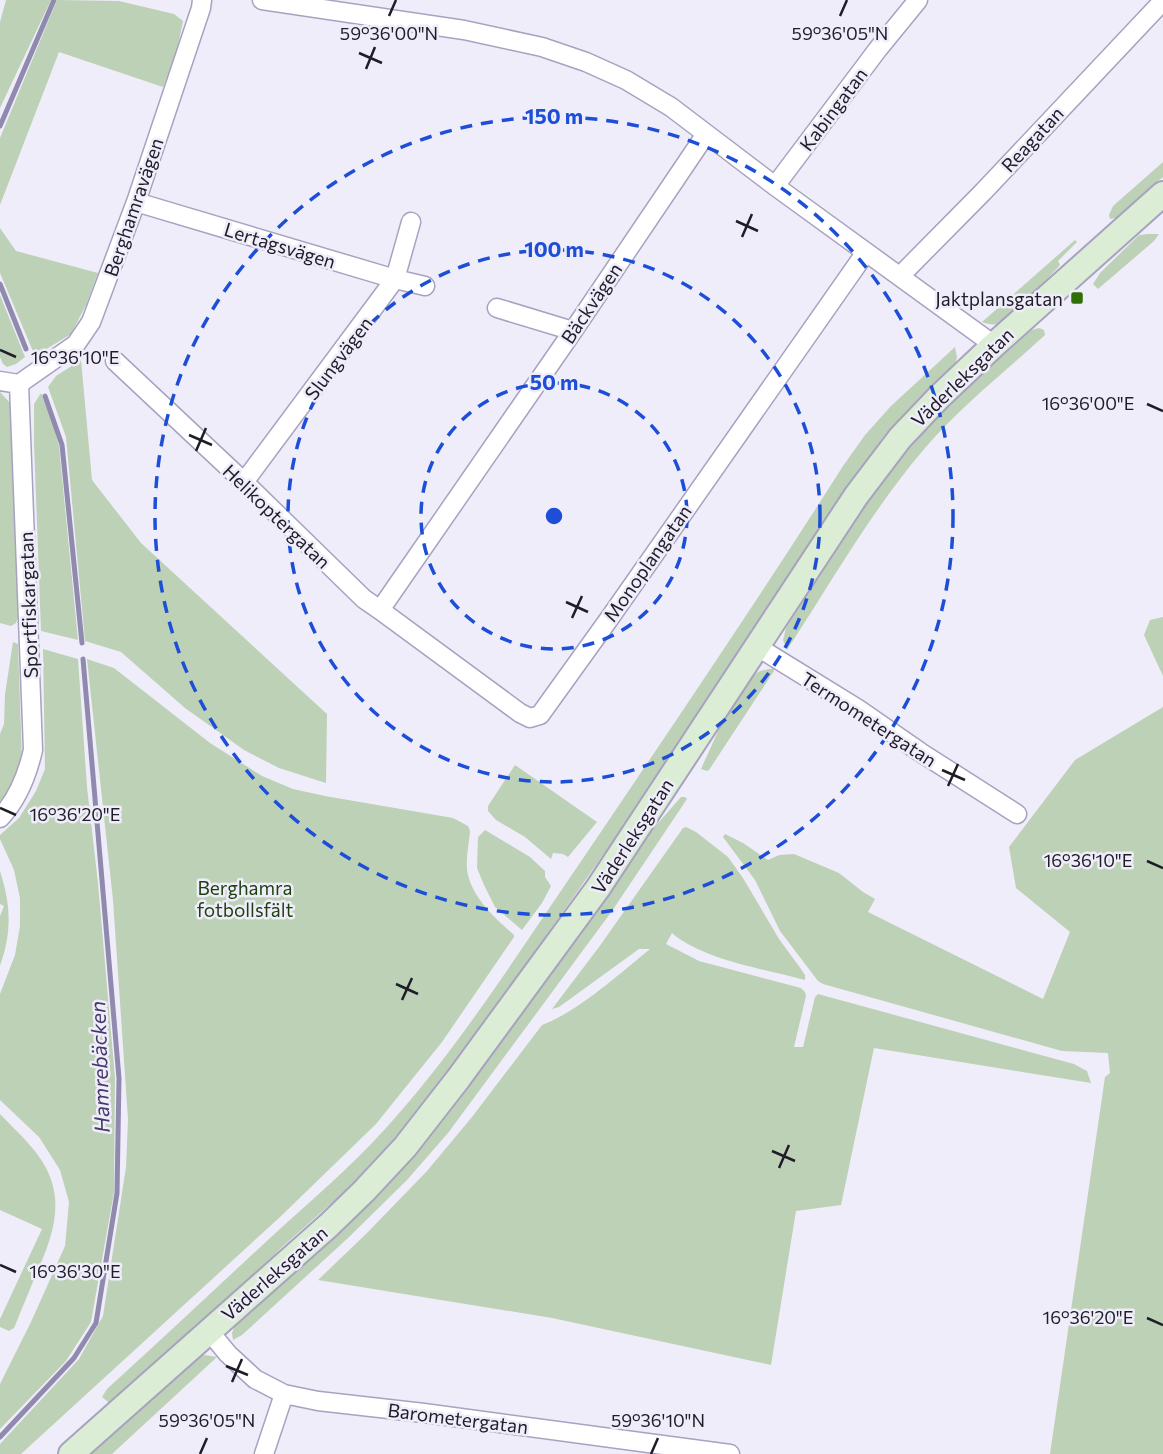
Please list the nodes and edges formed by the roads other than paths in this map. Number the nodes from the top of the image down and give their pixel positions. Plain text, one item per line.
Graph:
1 (202, 0) edge
2 (262, 0) edge
3 (918, 0) edge
4 (1163, 1) edge
5 (706, 134) junction
6 (775, 186) junction
7 (136, 202) junction
8 (1160, 203) edge
9 (411, 222) dead end
10 (866, 252) junction
11 (900, 276) junction
12 (396, 279) junction
13 (425, 286) dead end
14 (497, 308) dead end
15 (573, 331) junction
16 (994, 345) junction
17 (115, 361) dead end
18 (0, 381) edge
19 (19, 384) junction
20 (244, 482) junction
21 (380, 610) junction
22 (756, 646) junction
23 (1017, 814) dead end
24 (0, 818) edge
25 (209, 1331) junction
26 (284, 1394) junction
27 (71, 1454) edge
28 (264, 1454) edge
29 (730, 1454) edge

1 - 7 street, Berghamravägen
2 - 5 street
3 - 6 street, Kabingatan
4 - 11 street, Reagatan
5 - 6 street
5 - 15 street, Bäckvägen
6 - 10 street
7 - 12 street, Lertagsvägen
7 - 19 street, Berghamravägen
8 - 16 street, Väderleksgatan
9 - 12 street, Slungvägen
10 - 11 street
10 - 21 street, Monoplangatan
11 - 16 street
12 - 13 street, Lertagsvägen
12 - 20 street, Slungvägen
14 - 15 street
15 - 21 street, Bäckvägen
16 - 22 street, Väderleksgatan
17 - 20 street, Helikoptergatan
18 - 19 street
19 - 24 street, Sportfiskargatan
20 - 21 street, Helikoptergatan
22 - 23 street, Termometergatan
22 - 25 street, Väderleksgatan
25 - 26 street, Barometergatan
25 - 27 street, Väderleksgatan
26 - 28 street
26 - 29 street, Barometergatan

